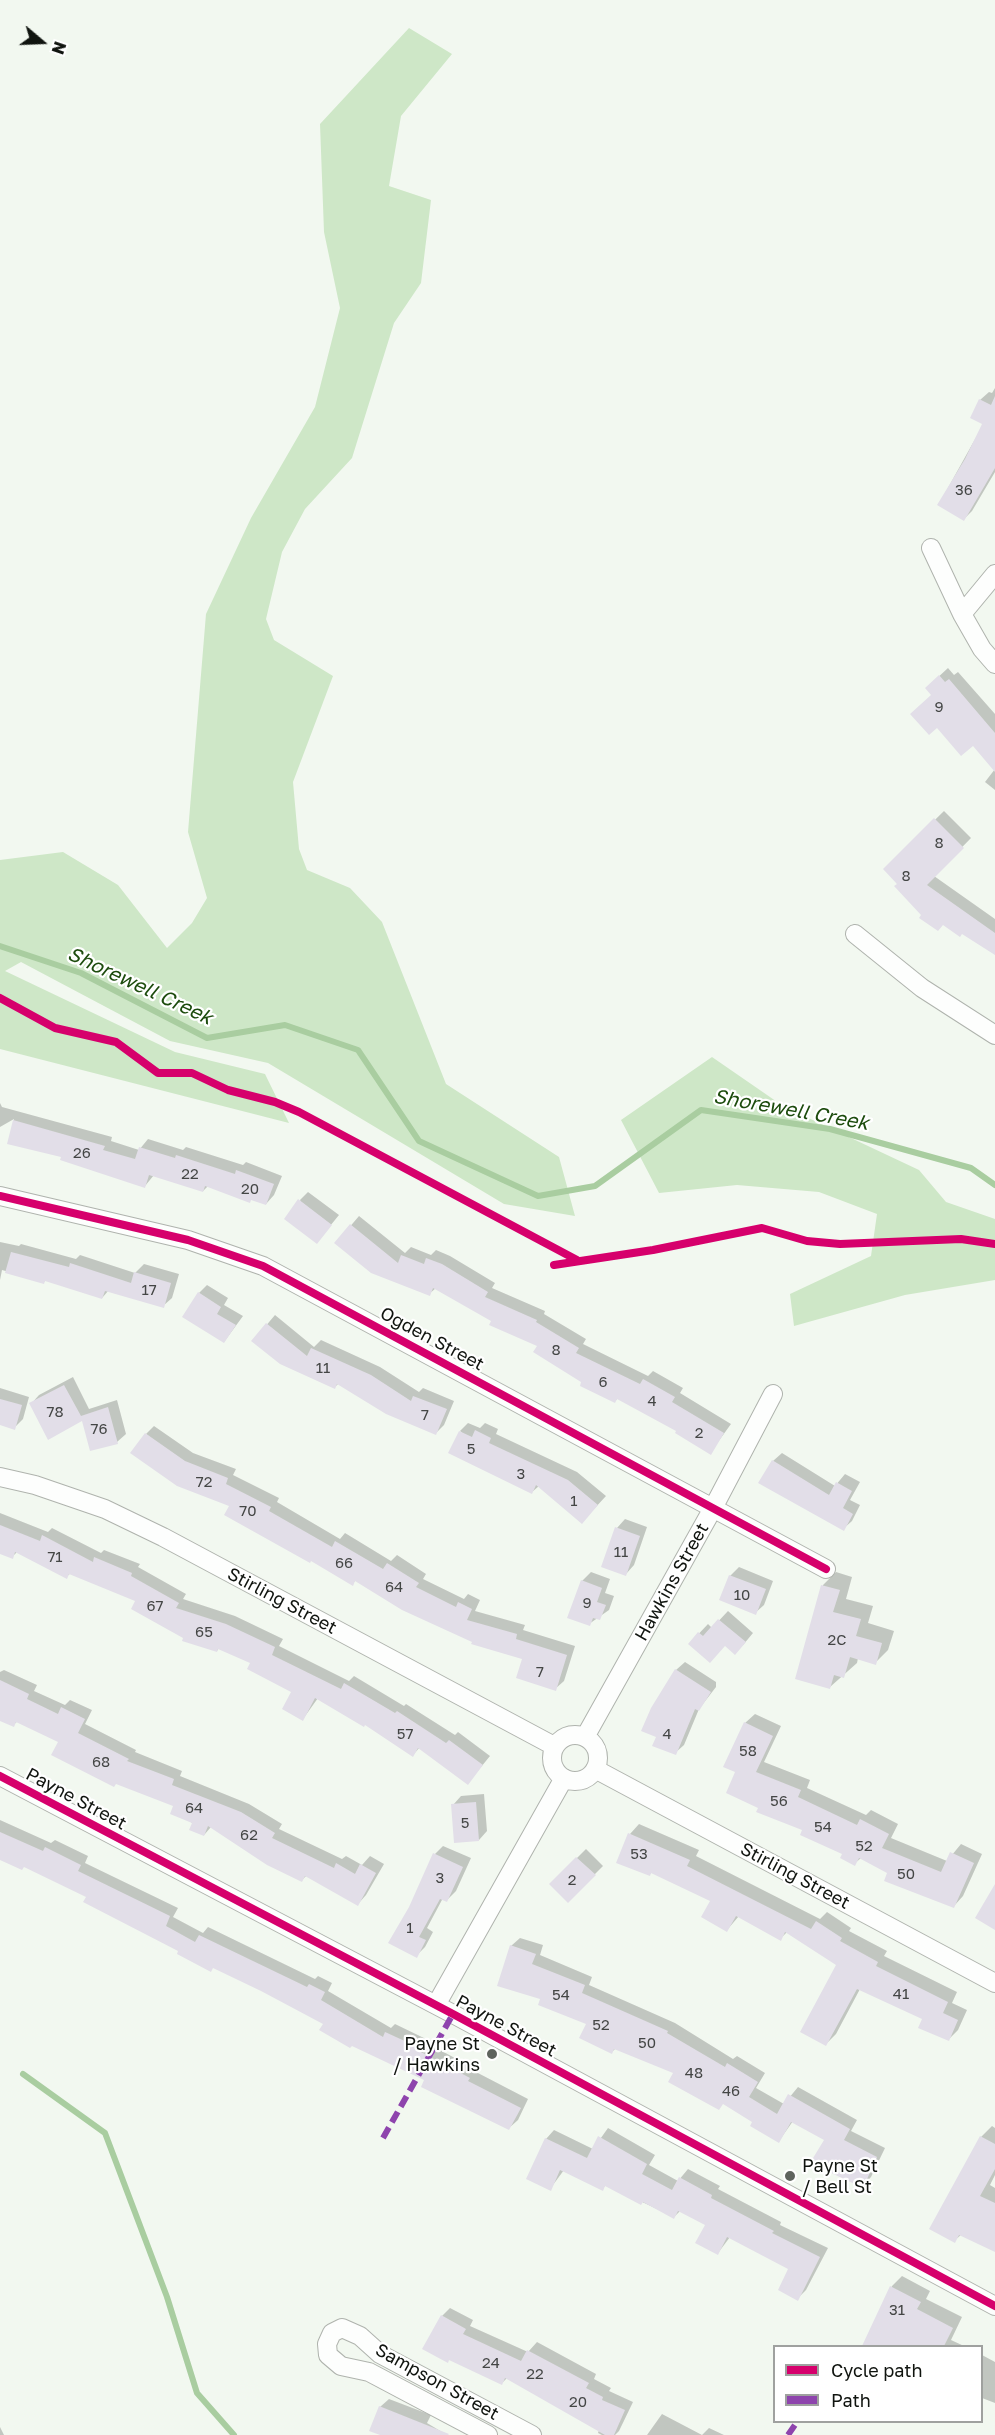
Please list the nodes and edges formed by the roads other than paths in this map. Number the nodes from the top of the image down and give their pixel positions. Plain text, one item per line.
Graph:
1 (931, 548) dead end
2 (995, 574) edge
3 (962, 614) junction
4 (995, 664) edge
5 (855, 934) dead end
6 (995, 1035) edge
7 (0, 1196) edge
8 (773, 1394) dead end
9 (0, 1477) edge
10 (712, 1510) junction
11 (825, 1569) dead end
12 (585, 1737) junction
13 (554, 1746) junction
14 (595, 1768) junction
15 (0, 1776) edge
16 (564, 1778) junction
17 (995, 1983) edge
18 (436, 2005) junction
19 (995, 2306) edge
20 (488, 2435) edge
21 (532, 2435) edge

1 - 3 street
2 - 3 street
3 - 4 street
5 - 6 street
7 - 10 street, Ogden Street
8 - 10 street, Hawkins Street
9 - 13 street, Stirling Street
10 - 11 street, Ogden Street
10 - 12 street, Hawkins Street
12 - 13 street
12 - 14 street
13 - 16 street
14 - 16 street
14 - 17 street, Stirling Street
15 - 18 street, Payne Street
16 - 18 street
18 - 19 street, Payne Street
20 - 21 street, Sampson Street

